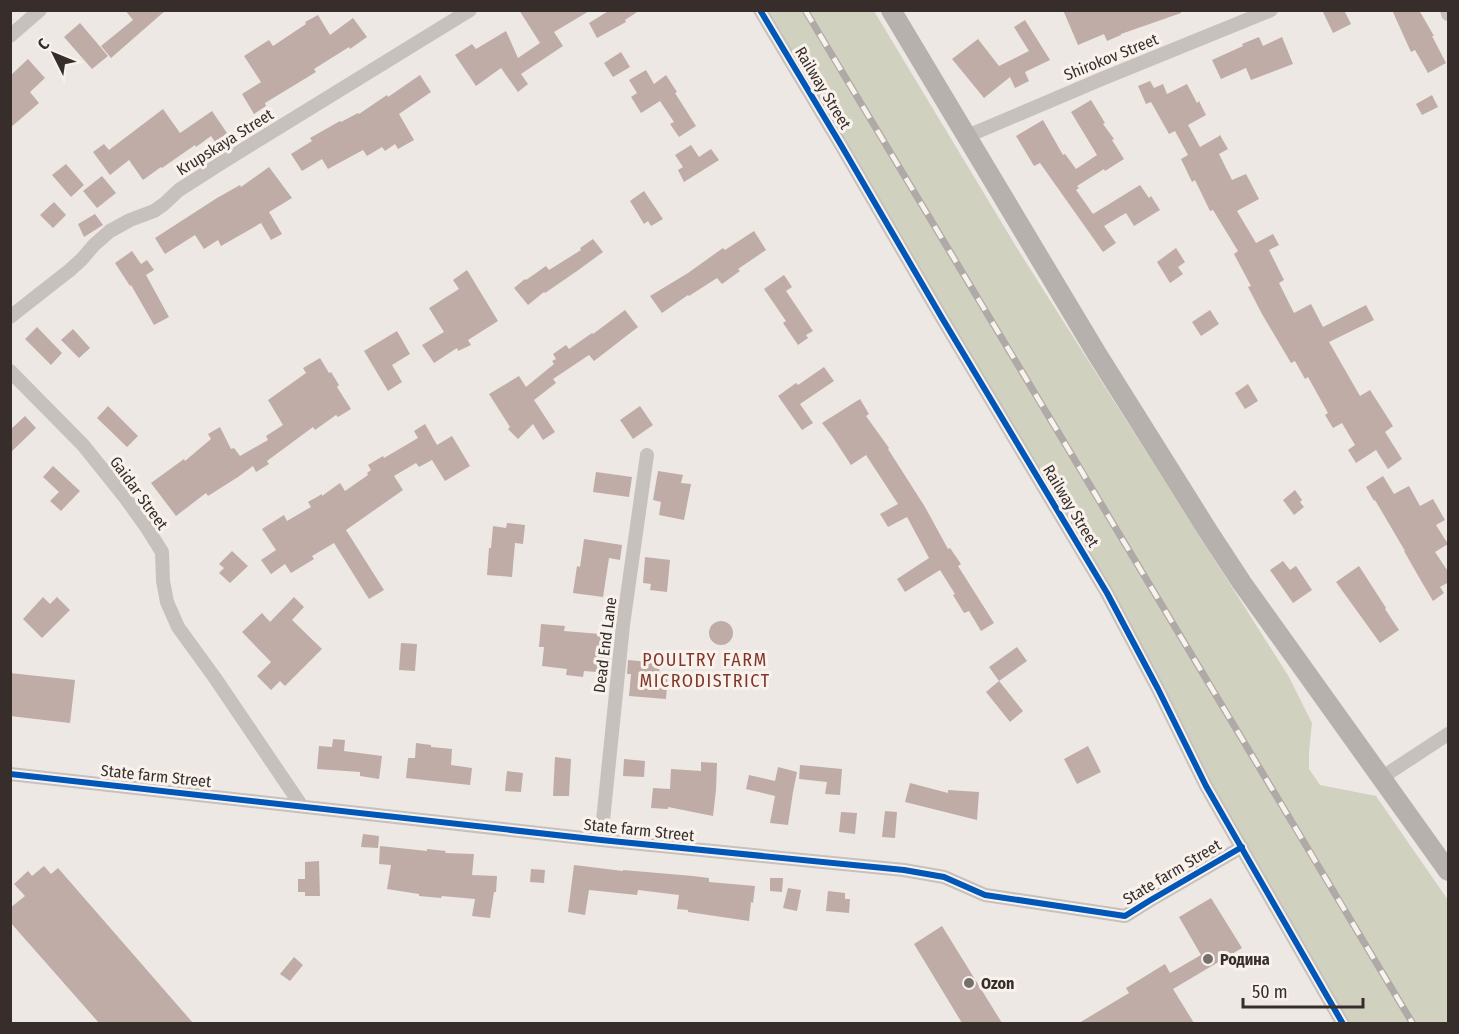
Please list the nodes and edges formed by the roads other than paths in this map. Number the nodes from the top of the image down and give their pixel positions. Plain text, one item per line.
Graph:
1 (40, 10) edge
2 (470, 10) edge
3 (760, 10) edge
4 (891, 10) edge
5 (1271, 10) edge
6 (10, 36) edge
7 (965, 137) junction
8 (10, 317) edge
9 (10, 371) edge
10 (647, 455) dead end
11 (1449, 734) edge
12 (10, 774) edge
13 (1382, 778) junction
14 (301, 805) junction
15 (601, 840) junction
16 (1242, 847) junction
17 (1449, 871) edge
18 (1343, 1023) edge

1 - 6 street
2 - 8 street, Krupskaya Street
3 - 16 street, Railway Street
4 - 7 main road
5 - 7 street, Shirokov Street
7 - 13 main road
9 - 14 street, Gaidar Street
10 - 15 street, Dead End Lane
11 - 13 street
12 - 14 street, State farm Street
13 - 17 main road
14 - 15 street, State farm Street
15 - 16 street, State farm Street
16 - 18 street, Railway Street

